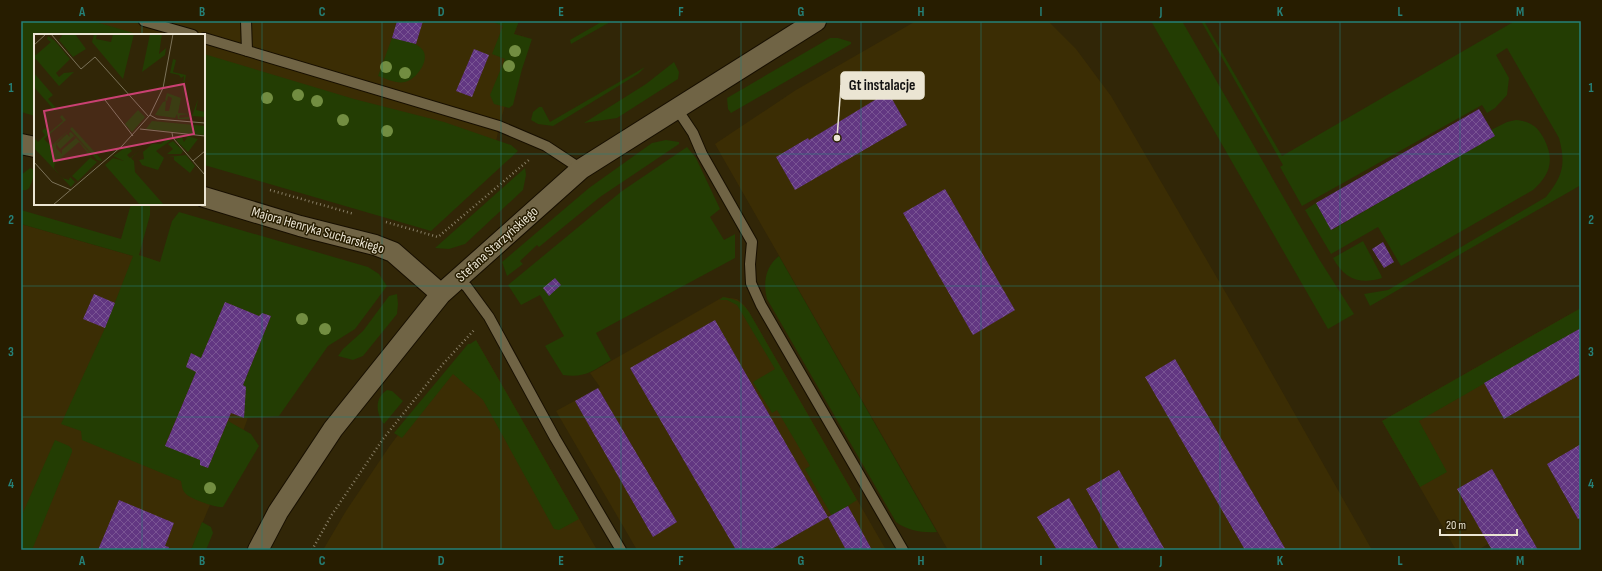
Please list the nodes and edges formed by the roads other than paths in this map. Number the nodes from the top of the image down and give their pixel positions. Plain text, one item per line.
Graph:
1 (144, 21) edge
2 (246, 21) edge
3 (816, 21) edge
4 (189, 34) edge
5 (205, 38) edge
6 (247, 51) junction
7 (677, 109) junction
8 (21, 144) edge
9 (34, 148) edge
10 (581, 169) junction
11 (205, 197) edge
12 (458, 279) junction
13 (441, 294) junction
14 (258, 550) edge
15 (621, 550) edge
16 (903, 550) edge

1 - 4 lane
2 - 6 lane
3 - 7 street, Stefana Starzyńskiego
5 - 6 lane
6 - 10 lane
7 - 10 street, Stefana Starzyńskiego
7 - 16 lane
8 - 9 street
10 - 12 street, Stefana Starzyńskiego
11 - 13 street, Majora Henryka Sucharskiego
12 - 13 street, Stefana Starzyńskiego
12 - 15 lane
13 - 14 street, Stefana Starzyńskiego

